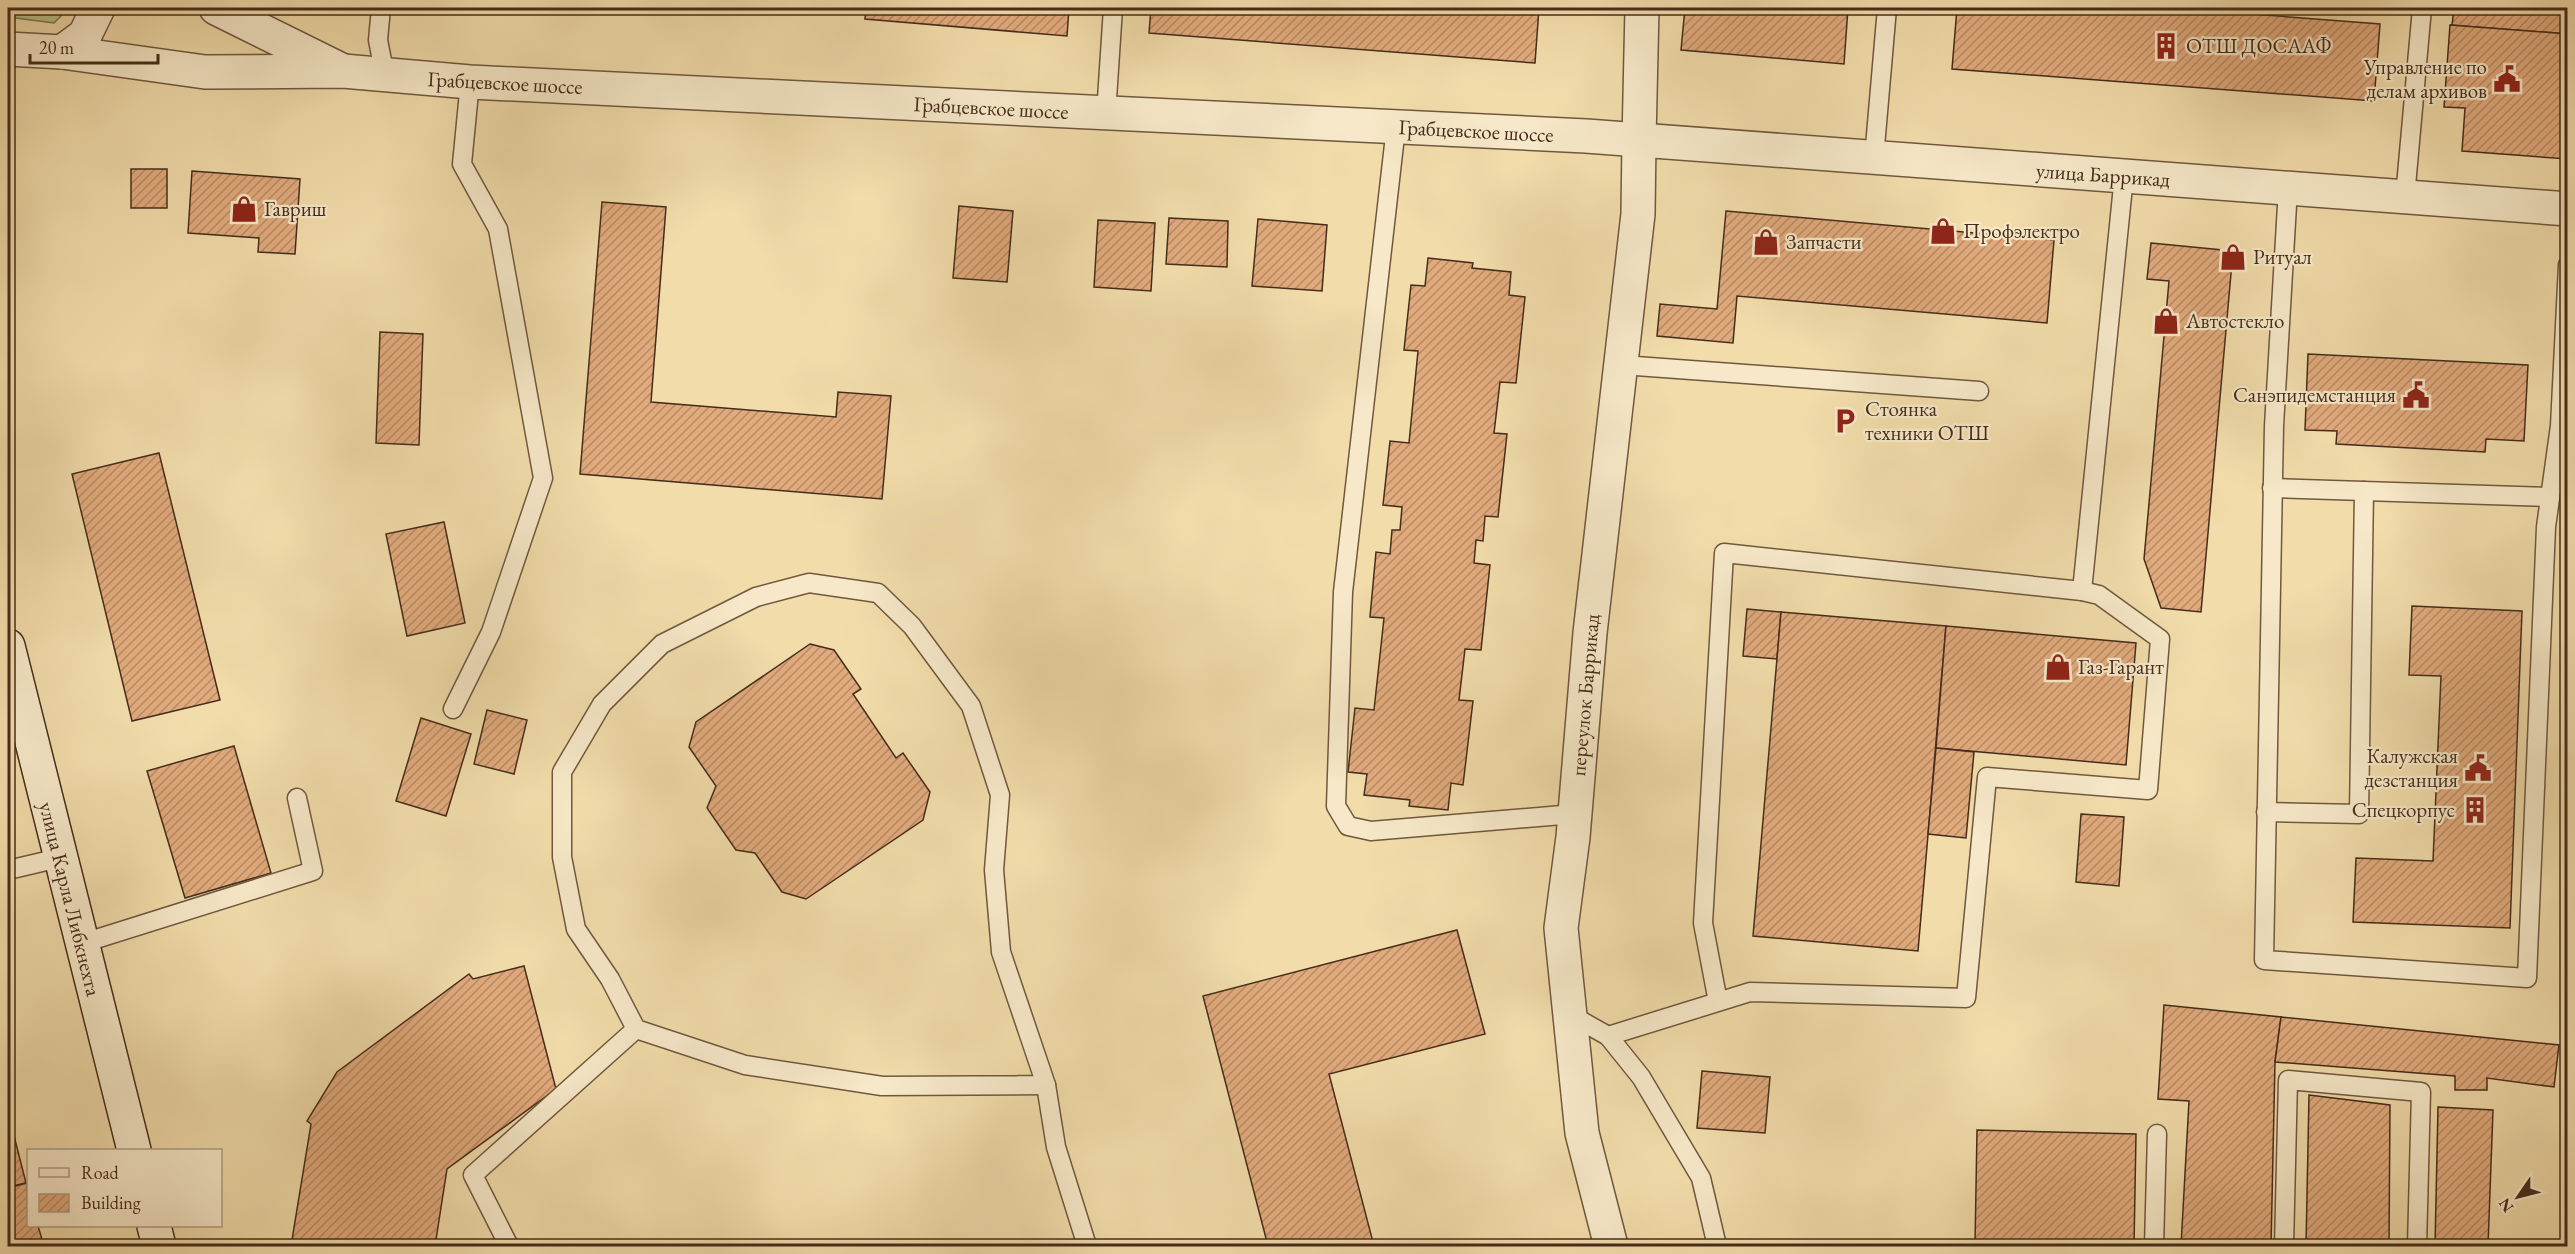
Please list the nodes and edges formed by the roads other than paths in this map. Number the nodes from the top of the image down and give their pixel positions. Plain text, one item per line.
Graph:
1 (98, 8) edge
2 (216, 8) edge
3 (381, 8) edge
4 (1113, 8) edge
5 (1642, 8) edge
6 (1887, 8) edge
7 (2422, 8) edge
8 (8, 49) edge
9 (62, 52) junction
10 (343, 71) junction
11 (386, 76) junction
12 (470, 82) junction
13 (1106, 114) junction
14 (1396, 127) junction
15 (1638, 140) junction
16 (1874, 158) junction
17 (2124, 176) junction
18 (2288, 188) junction
19 (2405, 197) junction
20 (2568, 209) edge
21 (2568, 265) edge
22 (1622, 365) junction
23 (1979, 391) dead end
24 (2272, 488) junction
25 (2364, 491) junction
26 (2550, 497) junction
27 (2082, 591) junction
28 (8, 646) edge
29 (453, 709) dead end
30 (297, 798) dead end
31 (2266, 812) junction
32 (1574, 814) junction
33 (59, 858) junction
34 (8, 870) edge
35 (80, 944) junction
36 (1718, 1002) junction
37 (1569, 1014) junction
38 (636, 1029) junction
39 (1608, 1036) junction
40 (1046, 1085) junction
41 (2157, 1134) dead end
42 (134, 1149) edge
43 (153, 1227) edge
44 (159, 1246) edge
45 (509, 1246) edge
46 (1087, 1246) edge
47 (1611, 1246) edge
48 (1717, 1246) edge
49 (2154, 1246) edge
50 (2284, 1246) edge
51 (2417, 1246) edge

1 - 9 street
2 - 10 street, Грабцевское шоссе
3 - 11 lane
4 - 13 lane
5 - 15 street, переулок Баррикад
6 - 16 lane
7 - 19 lane
8 - 9 street, Грабцевское шоссе
9 - 10 street, Грабцевское шоссе
10 - 11 street, Грабцевское шоссе
11 - 12 street, Грабцевское шоссе
12 - 13 street, Грабцевское шоссе
12 - 29 lane
13 - 14 street, Грабцевское шоссе
14 - 15 street, Грабцевское шоссе
14 - 32 lane
15 - 16 street, улица Баррикад
15 - 22 street, переулок Баррикад
16 - 17 street, улица Баррикад
17 - 18 street, улица Баррикад
17 - 27 lane
18 - 19 street, улица Баррикад
18 - 24 lane
19 - 20 street, улица Баррикад
21 - 26 lane
22 - 23 lane
22 - 32 street, переулок Баррикад
24 - 25 lane
24 - 31 lane
25 - 26 lane
25 - 31 lane
26 - 31 lane
27 - 36 lane
27 - 36 lane
28 - 33 street, улица Карла Либкнехта
30 - 35 lane
32 - 37 street, переулок Баррикад
33 - 34 lane
33 - 35 street, улица Карла Либкнехта
35 - 42 street, улица Карла Либкнехта
36 - 39 lane
37 - 39 lane
37 - 47 street, переулок Баррикад
38 - 40 lane
38 - 40 lane
38 - 45 lane
39 - 48 lane
40 - 46 lane
41 - 49 lane
43 - 44 street
50 - 51 lane

